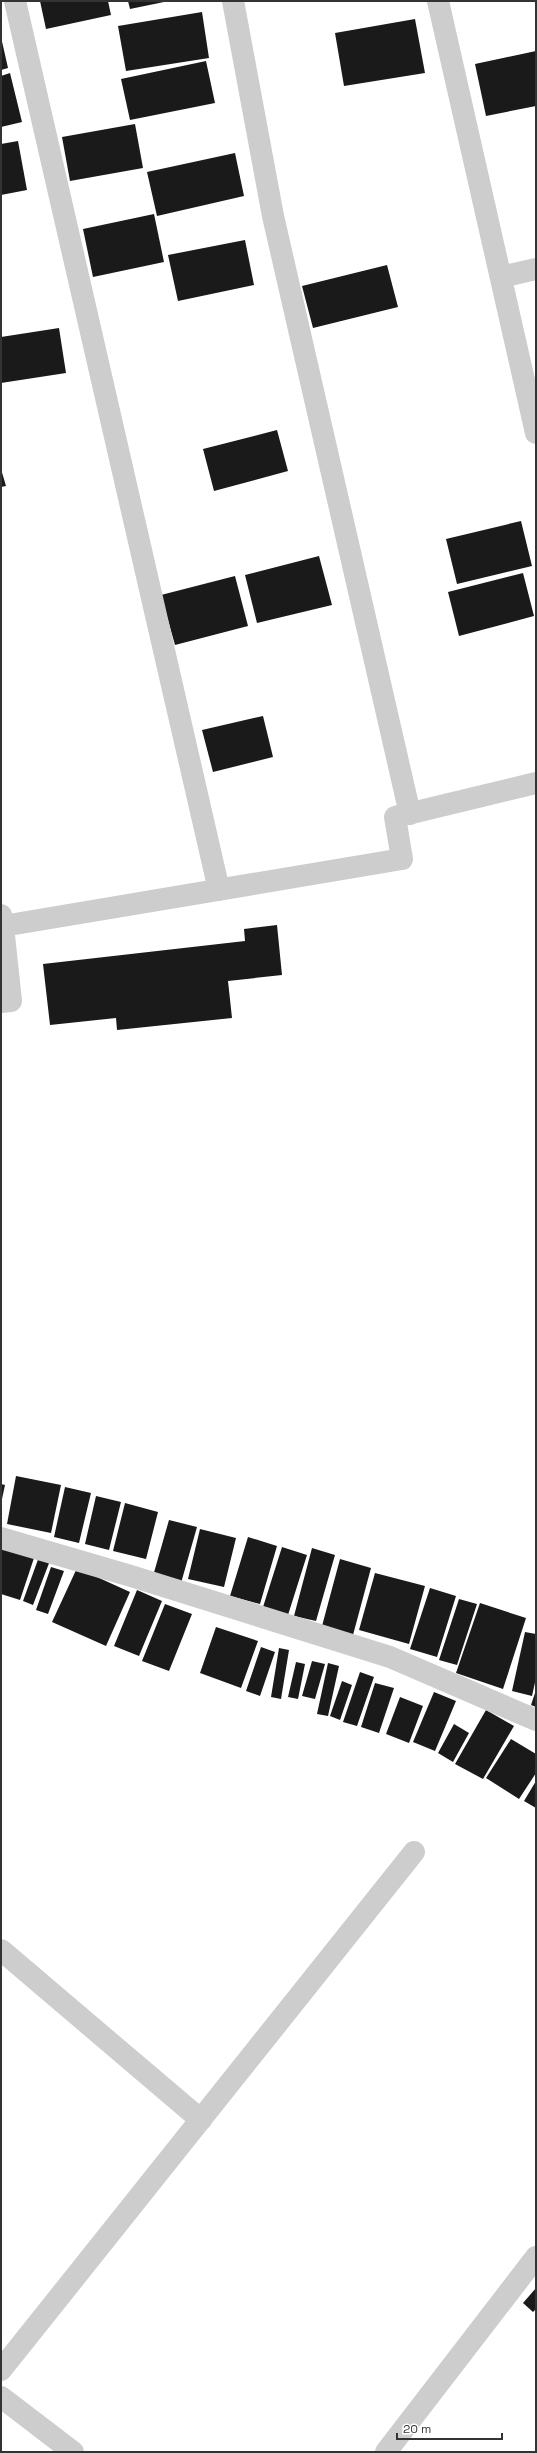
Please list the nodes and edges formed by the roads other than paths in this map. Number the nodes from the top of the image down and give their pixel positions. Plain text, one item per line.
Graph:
1 (15, 1) edge
2 (233, 1) edge
3 (438, 1) edge
4 (536, 269) edge
5 (501, 277) junction
6 (536, 433) edge
7 (536, 783) edge
8 (410, 814) junction
9 (219, 890) junction
10 (2, 921) edge
11 (1, 1002) edge
12 (1, 1538) edge
13 (536, 1720) edge
14 (414, 1852) dead end
15 (1, 1950) edge
16 (201, 2120) junction
17 (536, 2257) edge
18 (1, 2370) edge
19 (1, 2397) edge
20 (73, 2452) edge
21 (386, 2452) edge

1 - 9 street
2 - 8 street
3 - 5 street
4 - 5 street
5 - 6 street
7 - 8 street
8 - 9 street
9 - 10 street
10 - 11 street
12 - 13 street
14 - 16 street
15 - 16 street
16 - 18 street
17 - 21 street
19 - 20 street

